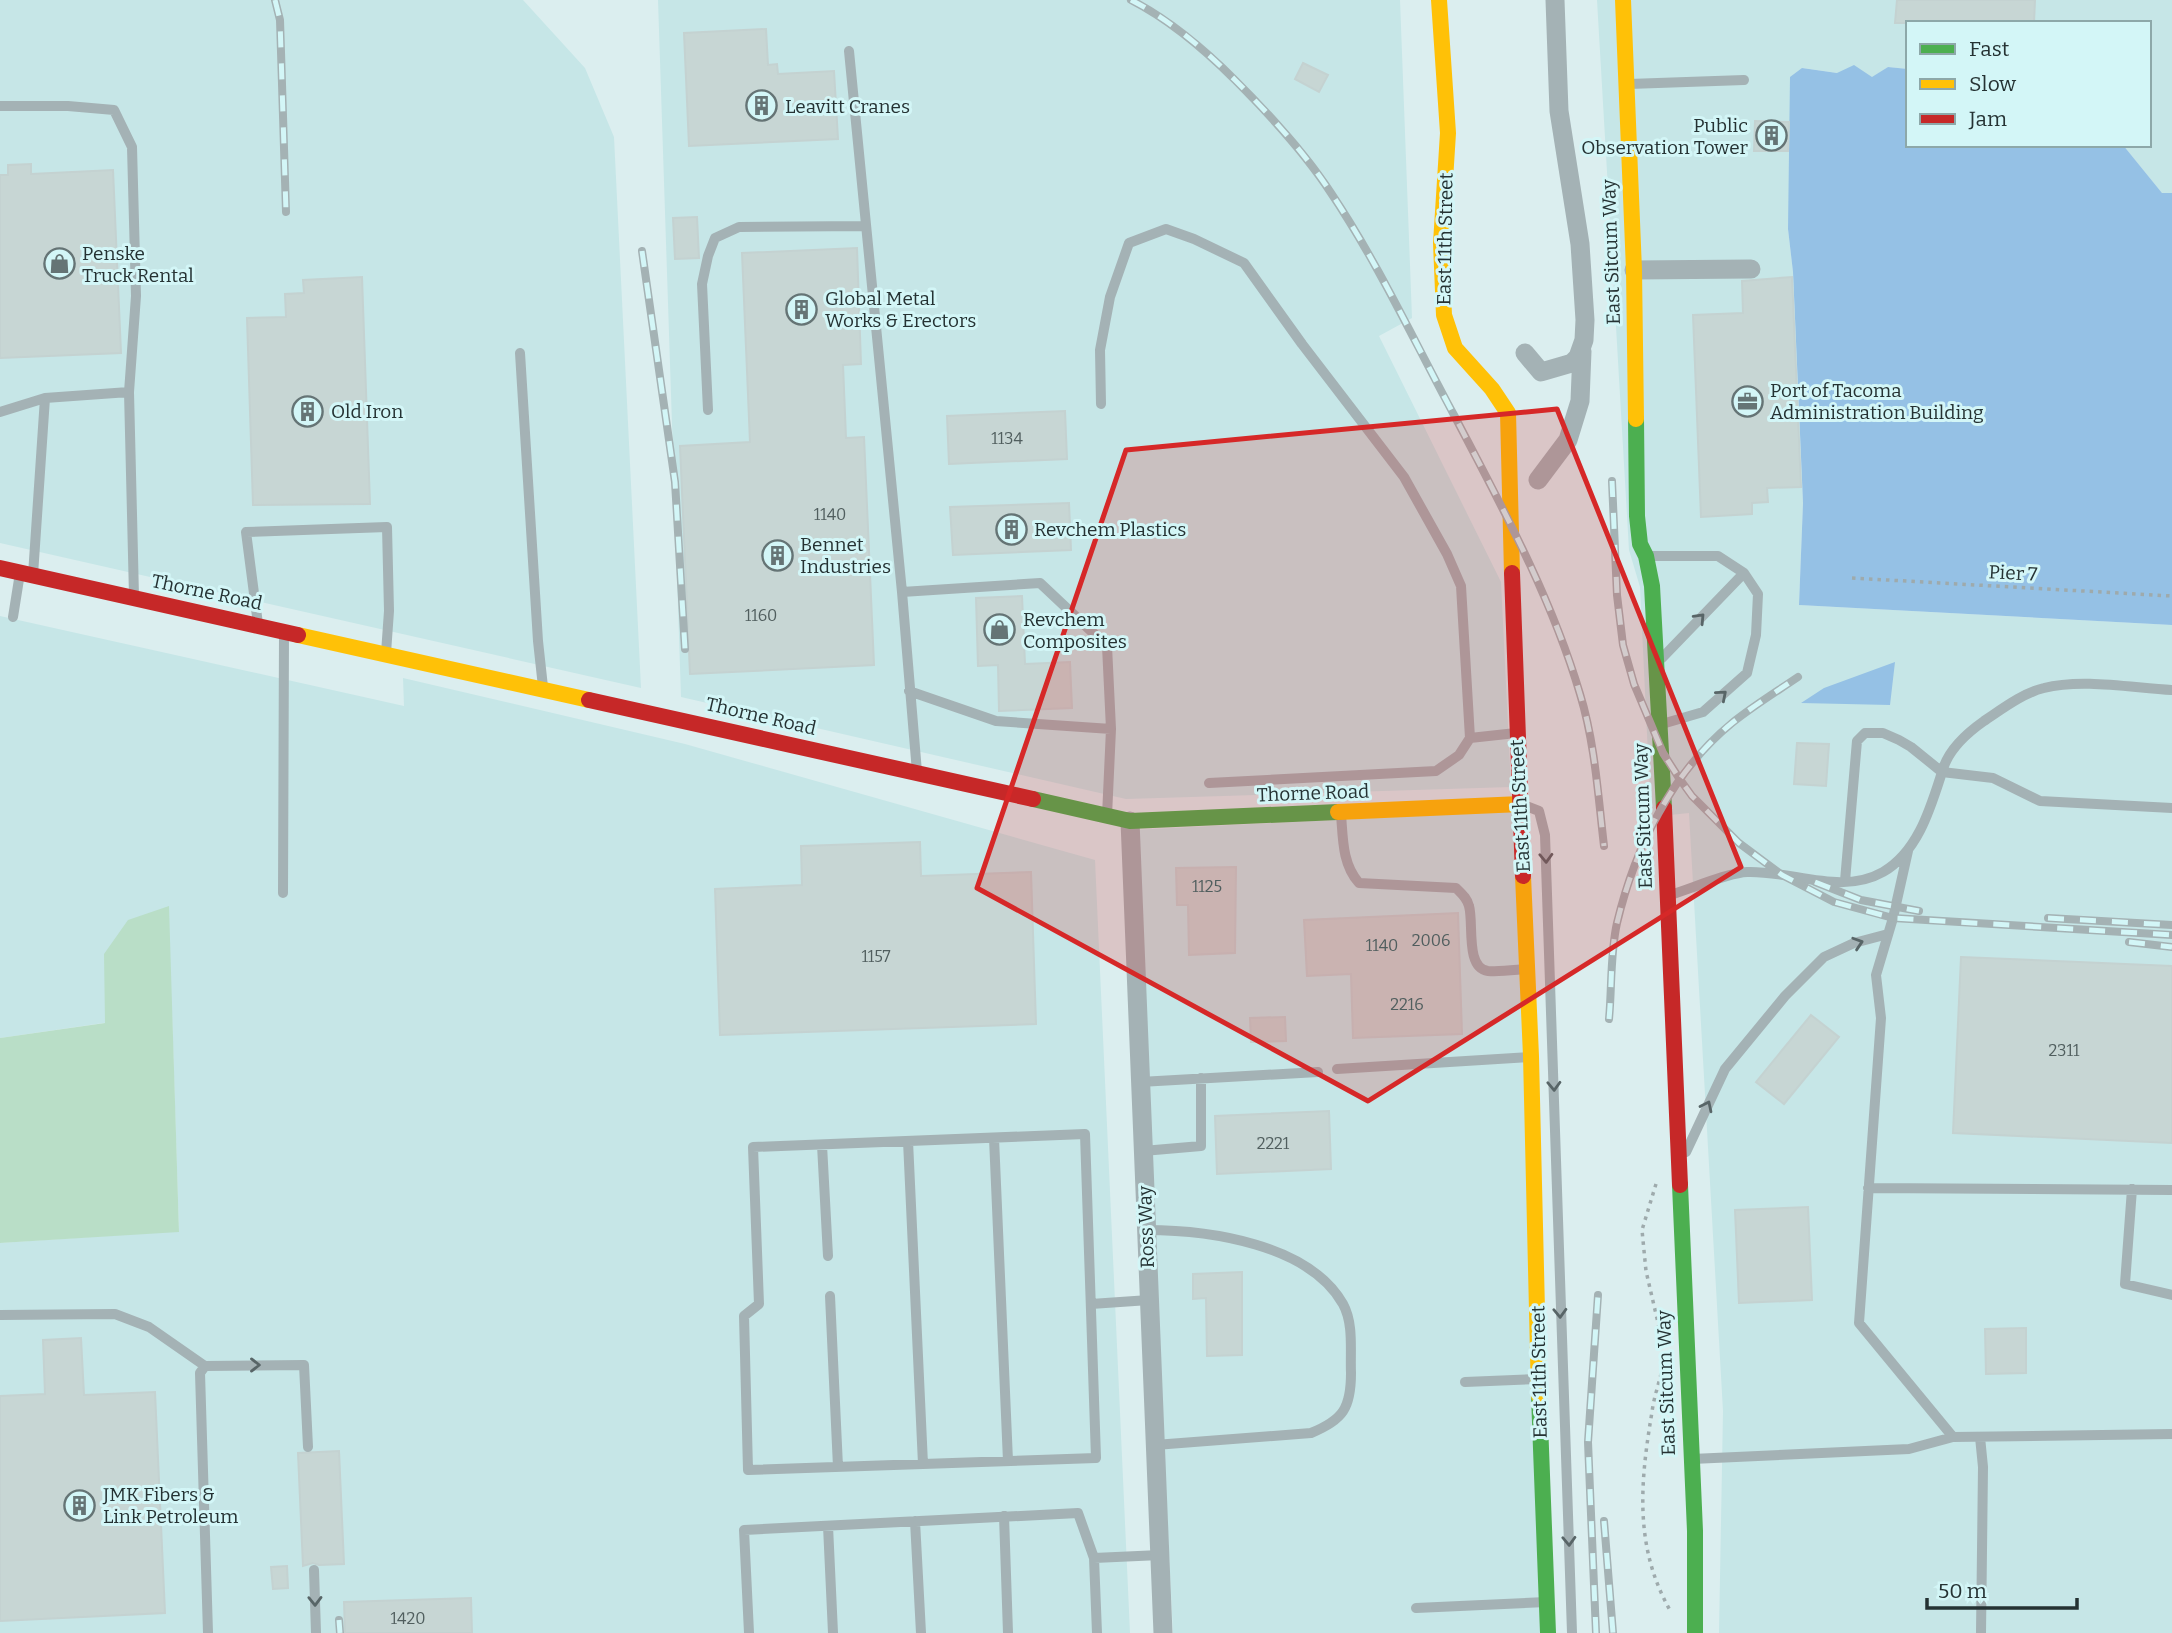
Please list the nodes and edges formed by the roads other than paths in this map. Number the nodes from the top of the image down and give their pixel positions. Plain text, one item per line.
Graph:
1 (1439, 0) edge
2 (1555, 0) edge
3 (1623, 0) edge
4 (849, 51) dead end
5 (1744, 80) dead end
6 (1627, 84) junction
7 (0, 106) edge
8 (866, 226) junction
9 (1751, 269) dead end
10 (1634, 270) junction
11 (1582, 351) junction
12 (520, 353) dead end
13 (1525, 353) dead end
14 (128, 392) junction
15 (45, 398) junction
16 (1101, 404) dead end
17 (708, 410) dead end
18 (0, 412) edge
19 (1538, 480) dead end
20 (1646, 556) junction
21 (0, 568) edge
22 (1744, 573) junction
23 (27, 574) junction
24 (902, 592) junction
25 (134, 598) junction
26 (13, 617) dead end
27 (258, 625) junction
28 (284, 631) junction
29 (386, 654) junction
30 (1657, 664) junction
31 (544, 689) junction
32 (2172, 690) edge
33 (909, 691) junction
34 (1661, 724) junction
35 (1111, 729) junction
36 (1517, 733) junction
37 (1470, 738) junction
38 (1942, 772) junction
39 (917, 773) junction
40 (1209, 783) dead end
41 (1521, 804) junction
42 (2172, 808) edge
43 (1341, 814) junction
44 (1107, 816) junction
45 (1130, 821) junction
46 (1908, 851) junction
47 (1845, 881) junction
48 (283, 893) dead end
49 (1667, 897) junction
50 (1888, 934) junction
51 (1527, 969) junction
52 (1531, 1056) junction
53 (1337, 1069) dead end
54 (1318, 1072) dead end
55 (1201, 1078) junction
56 (1140, 1082) junction
57 (994, 1138) junction
58 (908, 1141) junction
59 (822, 1145) junction
60 (1143, 1151) junction
61 (1679, 1168) junction
62 (1868, 1188) junction
63 (2132, 1189) junction
64 (2172, 1189) edge
65 (1146, 1230) junction
66 (828, 1256) dead end
67 (2172, 1295) edge
68 (830, 1296) dead end
69 (1149, 1300) junction
70 (1091, 1304) junction
71 (0, 1315) edge
72 (205, 1366) junction
73 (1538, 1379) junction
74 (1465, 1382) dead end
75 (2172, 1434) edge
76 (1953, 1437) junction
77 (1980, 1437) junction
78 (1155, 1445) junction
79 (308, 1447) dead end
80 (1690, 1459) junction
81 (1008, 1461) junction
82 (923, 1464) junction
83 (838, 1467) junction
84 (1003, 1516) junction
85 (915, 1521) junction
86 (828, 1526) junction
87 (1160, 1555) junction
88 (1094, 1558) junction
89 (314, 1570) dead end
90 (1547, 1602) junction
91 (1416, 1608) dead end
92 (208, 1633) edge
93 (316, 1633) edge
94 (749, 1633) edge
95 (833, 1633) edge
96 (921, 1633) edge
97 (1008, 1633) edge
98 (1097, 1633) edge
99 (1163, 1633) edge
100 (1548, 1633) edge
101 (1573, 1633) edge
102 (1695, 1633) edge
103 (1981, 1633) edge

1 - 36 street, East 11th Street
2 - 11 street
3 - 6 street, East Sitcum Way
4 - 8 lane
5 - 6 lane
6 - 10 street, East Sitcum Way
7 - 14 lane
8 - 17 lane
8 - 24 lane
9 - 10 street
10 - 20 street, East Sitcum Way
11 - 13 street
11 - 19 street
12 - 31 lane
14 - 15 lane
14 - 25 lane
15 - 18 lane
15 - 23 lane
16 - 37 lane
20 - 22 lane
20 - 30 street, East Sitcum Way
21 - 23 street, Thorne Road
30 -> 22 lane
34 -> 22 lane
23 - 25 street, Thorne Road
23 - 26 lane
24 - 33 lane
24 - 35 lane
25 - 27 street, Thorne Road
27 - 28 street, Thorne Road
27 - 29 lane
28 - 29 street, Thorne Road
28 - 48 lane
29 - 31 street, Thorne Road
30 - 34 street, East Sitcum Way
31 - 39 street, Thorne Road
32 - 38 lane
33 - 35 lane
33 - 39 lane
34 - 49 street, East Sitcum Way
35 - 44 lane
36 - 37 lane
36 - 41 street, East 11th Street
37 - 40 lane
38 - 42 lane
38 - 46 lane
38 - 47 lane
39 - 44 street, Thorne Road
41 - 43 street, Thorne Road
41 - 51 street, East 11th Street
41 -> 101 lane
43 - 45 street, Thorne Road
43 - 51 lane
44 - 45 street, Thorne Road
45 - 56 street, Ross Way
46 - 47 lane
46 - 50 lane
47 - 49 lane
49 - 61 street, East Sitcum Way
61 -> 50 lane
50 - 62 lane
51 - 52 street, East 11th Street
52 - 53 lane
52 - 73 street, East 11th Street
54 - 55 lane
55 - 56 lane
55 - 60 lane
56 - 60 street, Ross Way
57 - 58 lane
57 - 70 lane
57 - 81 lane
58 - 59 lane
58 - 82 lane
59 - 66 lane
59 - 83 lane
60 - 65 street, Ross Way
61 - 80 street, East Sitcum Way
62 - 63 lane
62 - 76 lane
63 - 64 lane
63 - 67 lane
65 - 69 street, Ross Way
65 - 78 lane
68 - 83 lane
69 - 70 lane
69 - 78 street, Ross Way
70 - 81 lane
71 - 72 lane
72 -> 79 lane
72 - 92 lane
73 - 74 lane
73 - 90 street, East 11th Street
75 - 77 lane
76 - 77 lane
76 - 80 lane
77 - 103 lane
78 - 87 street, Ross Way
80 - 102 street, East Sitcum Way
81 - 82 lane
82 - 83 lane
84 - 85 lane
84 - 88 lane
84 - 97 lane
85 - 86 lane
85 - 96 lane
86 - 94 lane
86 - 95 lane
87 - 88 lane
87 - 99 street, Ross Way
88 - 98 lane
89 -> 93 lane
90 - 91 lane
90 - 100 street, East 11th Street

